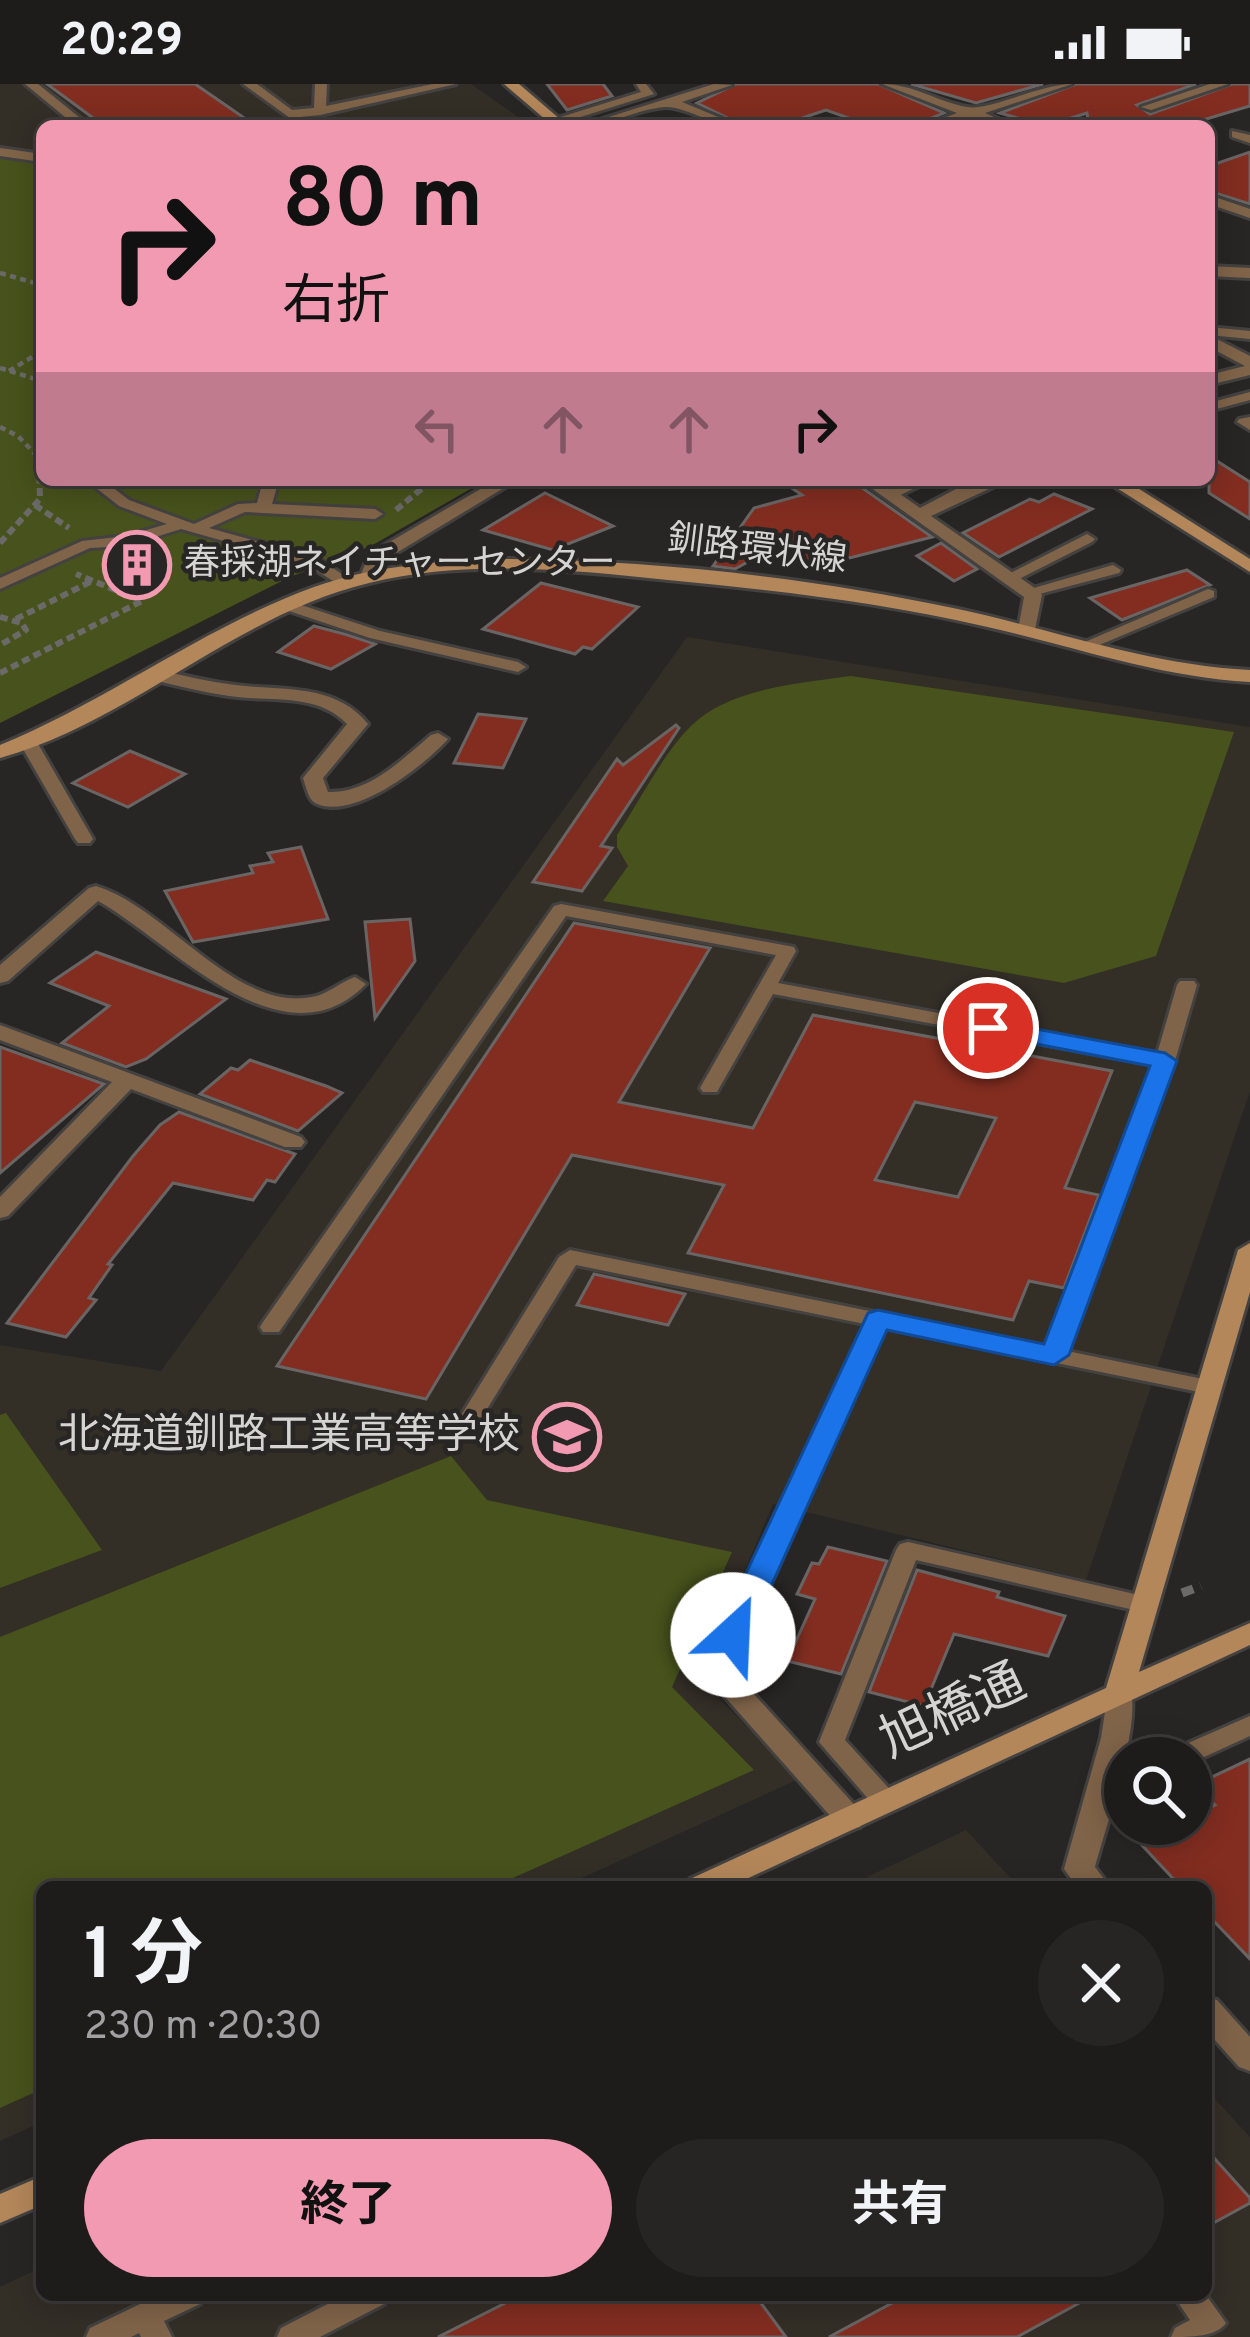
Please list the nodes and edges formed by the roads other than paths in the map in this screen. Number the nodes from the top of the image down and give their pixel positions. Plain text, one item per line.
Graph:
1 (31, 84) edge
2 (250, 84) edge
3 (321, 84) edge
4 (450, 84) edge
5 (512, 84) edge
6 (889, 84) edge
7 (1065, 84) edge
8 (1222, 84) edge
9 (640, 85) edge
10 (725, 86) edge
11 (671, 103) junction
12 (1147, 107) dead end
13 (320, 111) junction
14 (971, 112) junction
15 (76, 120) edge
16 (553, 120) edge
17 (570, 120) edge
18 (609, 120) edge
19 (717, 120) edge
20 (948, 120) edge
21 (992, 120) edge
22 (0, 152) edge
23 (36, 157) edge
24 (1215, 201) edge
25 (1250, 214) edge
26 (1215, 271) edge
27 (1250, 273) edge
28 (1250, 335) edge
29 (1215, 336) edge
30 (1215, 340) edge
31 (1247, 361) edge
32 (1215, 377) edge
33 (1250, 396) edge
34 (1215, 405) edge
35 (102, 486) edge
36 (269, 486) edge
37 (498, 486) edge
38 (877, 486) edge
39 (910, 486) edge
40 (980, 486) edge
41 (1122, 486) edge
42 (890, 495) junction
43 (262, 508) junction
44 (375, 514) road end
45 (919, 514) junction
46 (187, 527) junction
47 (1087, 539) dead end
48 (1250, 567) edge
49 (1112, 570) dead end
50 (369, 577) junction
51 (1009, 578) junction
52 (0, 584) edge
53 (346, 584) junction
54 (1028, 592) junction
55 (1208, 594) dead end
56 (289, 605) junction
57 (1027, 630) junction
58 (1086, 645) junction
59 (518, 667) dead end
60 (160, 676) junction
61 (1250, 676) edge
62 (438, 740) dead end
63 (28, 742) junction
64 (0, 752) edge
65 (84, 839) dead end
66 (0, 976) edge
67 (355, 984) dead end
68 (1186, 985) dead end
69 (766, 987) junction
70 (0, 1033) edge
71 (1165, 1061) junction
72 (126, 1081) junction
73 (710, 1088) dead end
74 (293, 1142) dead end
75 (0, 1210) edge
76 (1250, 1252) edge
77 (1241, 1311) edge
78 (878, 1319) junction
79 (271, 1327) dead end
80 (1054, 1355) junction
81 (1209, 1387) junction
82 (463, 1430) dead end
83 (784, 1525) joint
84 (1143, 1604) junction
85 (1250, 1633) edge
86 (1119, 1694) junction
87 (1250, 1724) edge
88 (1114, 1737) edge
89 (1212, 1742) edge
90 (886, 1802) junction
91 (1104, 1809) edge
92 (850, 1819) junction
93 (713, 1881) edge
94 (1090, 1881) edge
95 (1212, 2016) edge
96 (1250, 2058) edge
97 (36, 2192) edge
98 (0, 2209) edge
99 (182, 2301) edge
100 (361, 2301) edge
101 (1193, 2301) edge
102 (151, 2326) edge
103 (101, 2337) edge
104 (292, 2337) edge
105 (1186, 2337) edge

1 - 15 lane
2 - 13 lane
3 - 13 lane
4 - 13 lane
5 - 16 street
6 - 14 street
7 - 14 street
8 - 12 lane
9 - 17 lane
10 - 11 street
11 - 18 street
11 - 19 street
14 - 20 street
14 - 21 street
22 - 23 lane
24 - 25 street
26 - 27 street
28 - 29 lane
30 - 31 street
31 - 32 street
33 - 34 lane
35 - 46 lane
36 - 43 lane
37 - 50 street
38 - 42 street
39 - 42 lane
40 - 45 street
41 - 48 street
42 - 45 street
43 - 44 lane
43 - 46 lane
45 - 51 street
46 - 52 lane
46 - 53 lane
47 - 51 lane
49 - 54 lane
50 - 53 street, 釧路環状線
50 - 57 street, 釧路環状線
51 - 54 street
53 - 56 street, 釧路環状線
54 - 57 street
55 - 58 lane
56 - 59 lane
56 - 60 street, 釧路環状線
57 - 58 street, 釧路環状線
58 - 61 street, 釧路環状線
60 - 62 street
60 - 63 street, 釧路環状線
63 - 64 street, 釧路環状線
63 - 65 lane
66 - 67 street
68 - 71 lane
69 - 71 lane
69 - 73 lane
69 - 79 lane
70 - 72 street
71 - 80 lane
72 - 74 street
72 - 75 street
76 - 77 street
77 - 81 street
78 - 80 lane
78 - 82 lane
78 - 83 lane
80 - 81 lane
81 - 84 street
83 - 92 street
84 - 86 street
84 - 90 lane
85 - 86 street, 旭橋通
86 - 88 street
86 - 90 street, 旭橋通
87 - 89 lane
90 - 92 street, 旭橋通
91 - 94 street
92 - 93 street, 旭橋通
95 - 96 street
97 - 98 street
99 - 102 lane
100 - 104 lane
101 - 105 lane
102 - 103 lane

